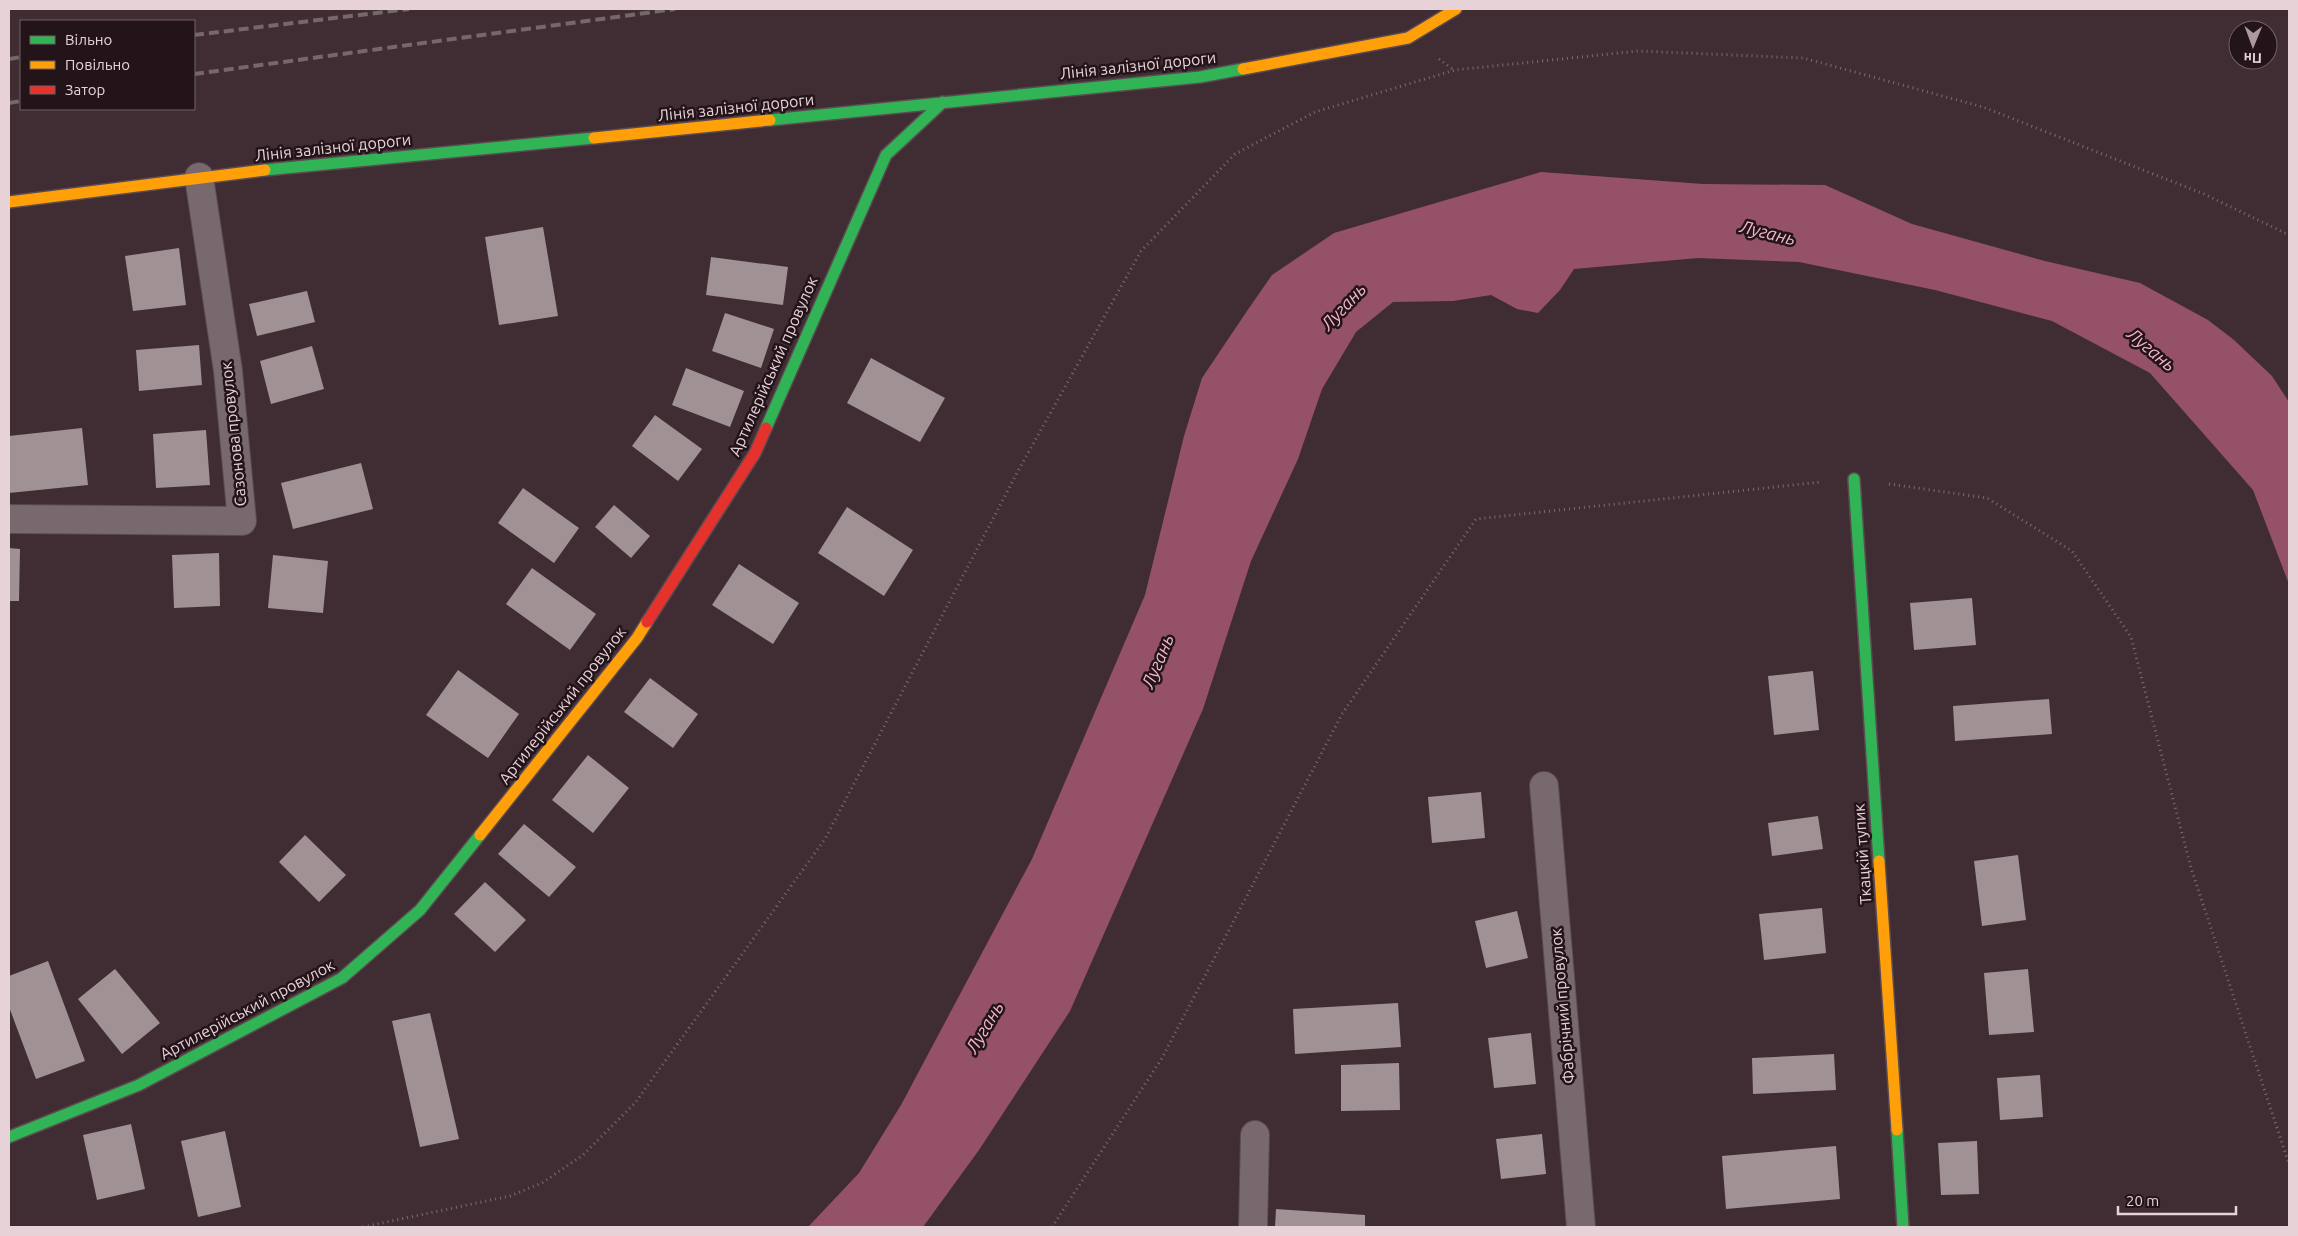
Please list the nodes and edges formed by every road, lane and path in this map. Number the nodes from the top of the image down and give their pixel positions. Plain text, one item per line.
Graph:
1 (1456, 9) edge
2 (943, 102) junction
3 (199, 177) junction
4 (9, 202) edge
5 (2289, 234) edge
6 (1854, 479) junction
7 (9, 519) edge
8 (1544, 786) dead end
9 (1255, 1135) dead end
10 (9, 1137) edge
11 (2289, 1164) edge
12 (363, 1227) edge
13 (1052, 1227) edge
14 (1253, 1227) edge
15 (1581, 1227) edge
16 (1903, 1227) edge

1 - 2 street, Лінія залізної дороги
2 - 3 street, Лінія залізної дороги
2 - 10 street, Артилерійський провулок
3 - 4 street, Лінія залізної дороги
3 - 7 street, Сазонова провулок
5 - 12 path
6 - 11 path
6 - 13 path
6 - 16 street, Ткацкій тупик
8 - 15 street, Фабрічний провулок
9 - 14 street

